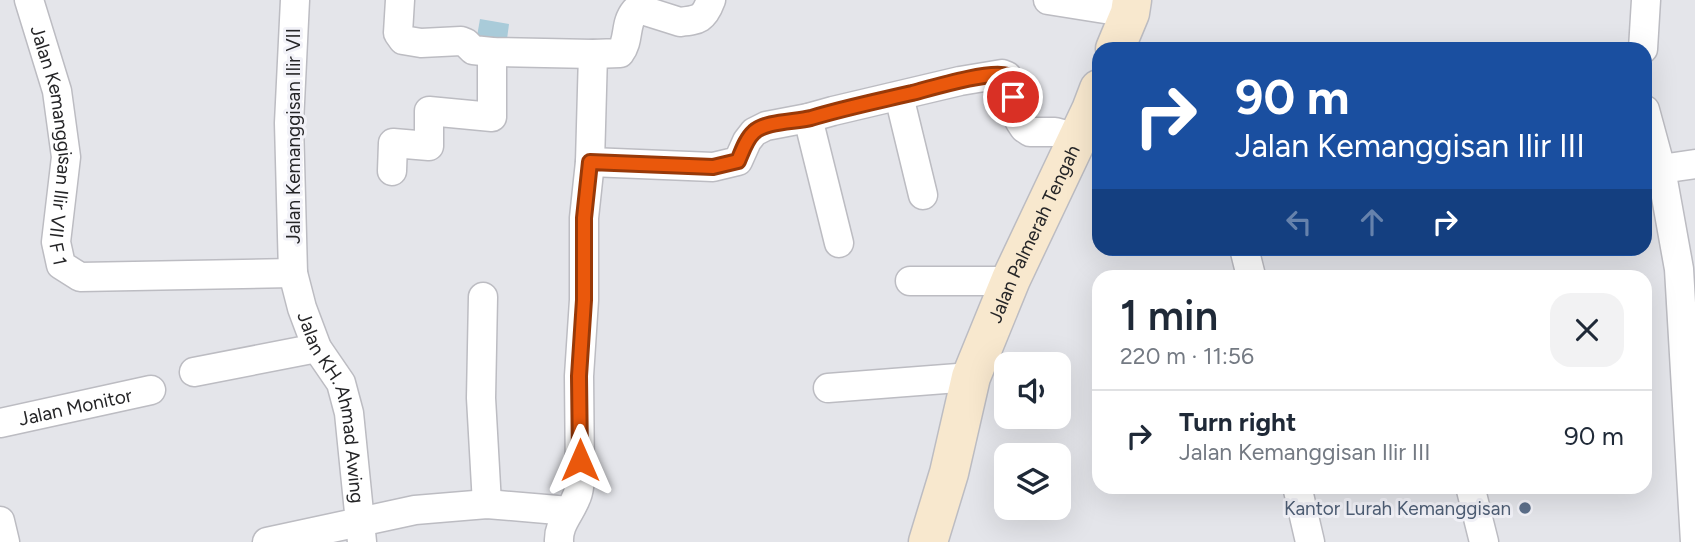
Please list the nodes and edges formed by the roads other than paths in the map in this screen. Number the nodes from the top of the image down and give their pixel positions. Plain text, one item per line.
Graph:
1 (29, 0) edge
2 (295, 0) edge
3 (400, 0) edge
4 (711, 0) edge
5 (1048, 0) edge
6 (1646, 0) edge
7 (1131, 7) edge
8 (1118, 42) edge
9 (1643, 42) edge
10 (492, 52) junction
11 (593, 54) junction
12 (899, 96) junction
13 (1092, 111) edge
14 (808, 118) junction
15 (1652, 136) edge
16 (590, 162) junction
17 (1695, 164) edge
18 (1661, 169) junction
19 (392, 171) dead end
20 (923, 195) dead end
21 (839, 243) dead end
22 (293, 273) junction
23 (1010, 279) junction
24 (910, 281) dead end
25 (483, 297) dead end
26 (317, 348) junction
27 (194, 372) dead end
28 (971, 377) junction
29 (828, 388) dead end
30 (151, 390) dead end
31 (0, 423) edge
32 (1299, 494) edge
33 (1472, 494) edge
34 (487, 504) junction
35 (569, 512) junction
36 (0, 521) edge
37 (360, 533) edge
38 (5, 542) edge
39 (267, 542) edge
40 (559, 542) edge
41 (928, 542) edge
42 (1310, 542) edge
43 (1484, 542) edge
44 (1695, 542) edge

1 - 22 street, Jalan Kemanggisan Ilir VII F 1
2 - 22 street, Jalan Kemanggisan Ilir VII
3 - 10 street
4 - 11 street
5 - 7 street
6 - 9 street
7 - 8 street
10 - 11 street
10 - 19 street
11 - 16 street
12 - 13 street
12 - 14 street
12 - 20 street
13 - 23 street, Jalan Palmerah Tengah
14 - 16 street
14 - 21 street
15 - 18 street
16 - 35 street
17 - 18 street
18 - 44 street
22 - 26 street, Jalan KH. Ahmad Awing
23 - 24 street
23 - 28 street, Jalan Palmerah Tengah
25 - 34 street
26 - 27 street
26 - 37 street, Jalan KH. Ahmad Awing
28 - 29 street
28 - 41 street, Jalan Palmerah Tengah
30 - 31 street, Jalan Monitor
32 - 42 street
33 - 43 street
34 - 35 street
34 - 37 street
35 - 40 street
36 - 38 street
37 - 39 street

